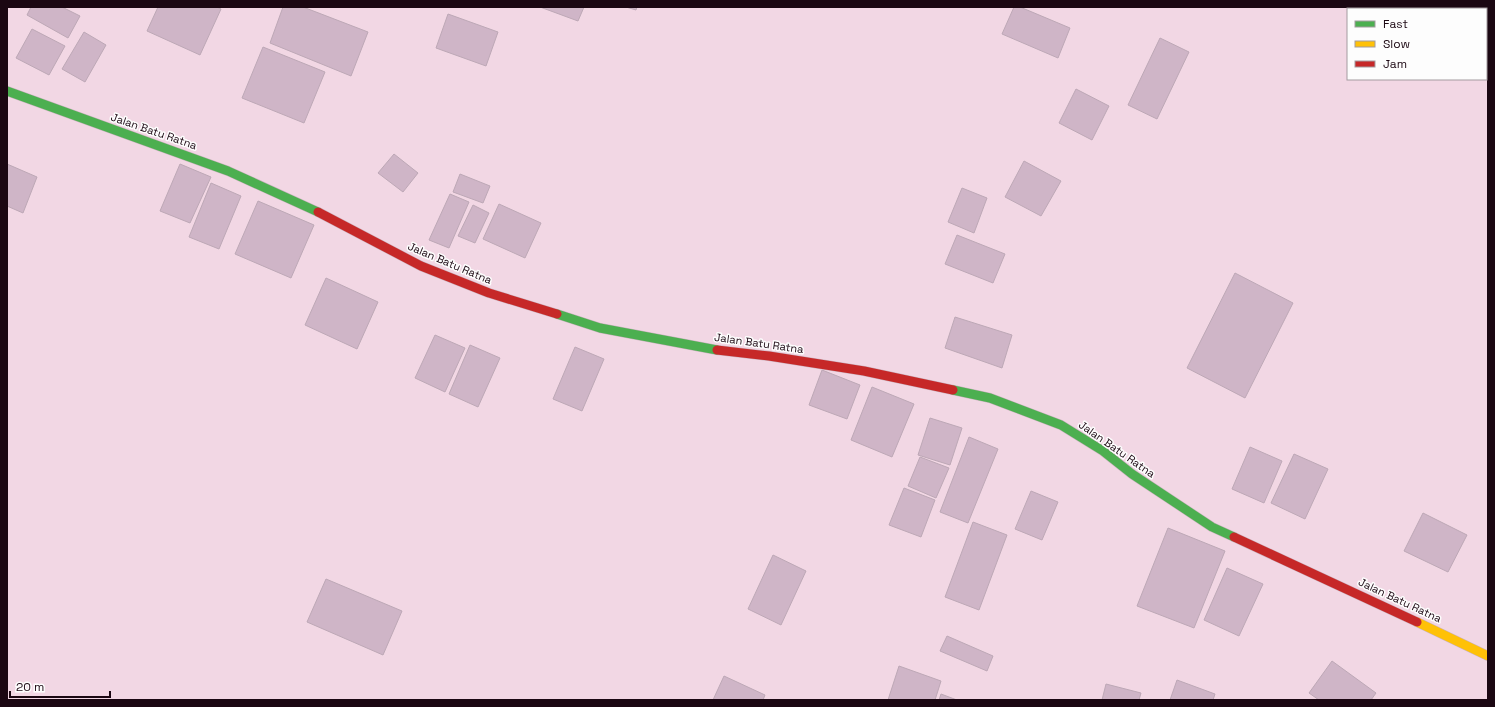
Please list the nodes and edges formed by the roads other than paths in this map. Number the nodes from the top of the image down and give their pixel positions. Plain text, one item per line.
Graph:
1 (7, 91) edge
2 (1488, 656) edge

1 - 2 street, Jalan Batu Ratna

